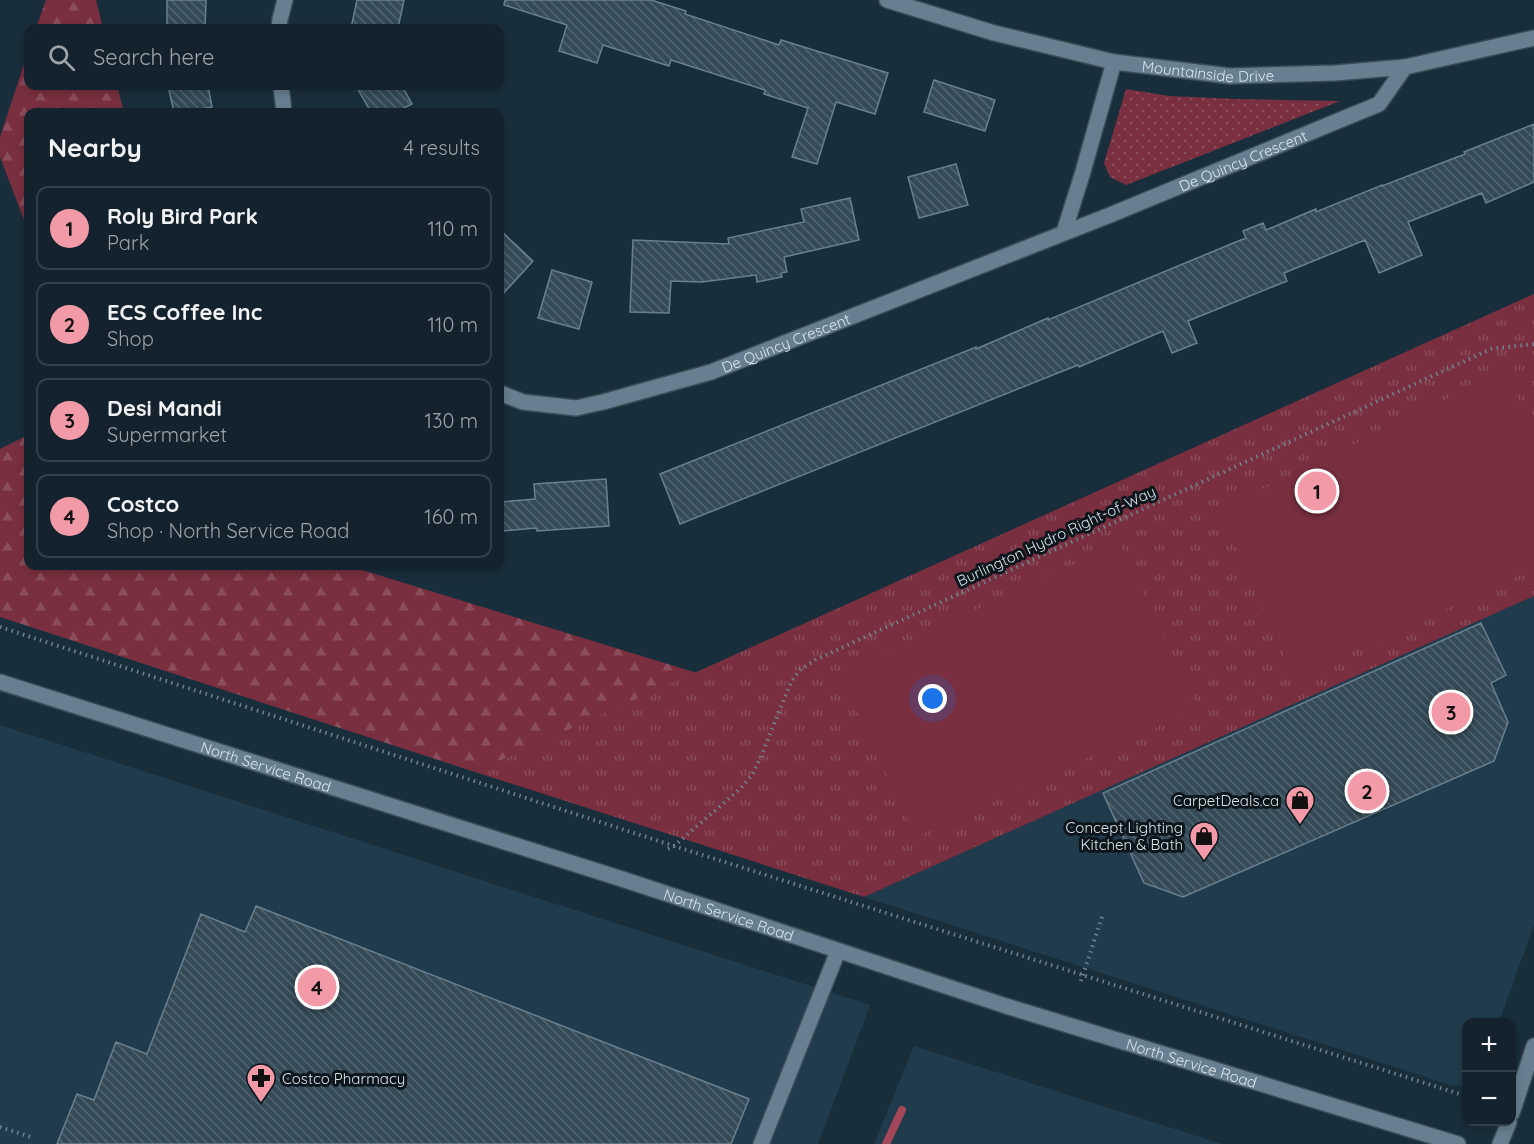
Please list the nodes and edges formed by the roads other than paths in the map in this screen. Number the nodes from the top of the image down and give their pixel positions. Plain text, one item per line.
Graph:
1 (285, 0) edge
2 (887, 0) edge
3 (280, 24) edge
4 (1534, 38) edge
5 (1114, 62) junction
6 (1405, 67) junction
7 (281, 90) edge
8 (284, 108) edge
9 (1064, 232) junction
10 (504, 395) edge
11 (0, 682) edge
12 (838, 951) junction
13 (1534, 1046) edge
14 (1516, 1101) edge
15 (1507, 1126) edge
16 (761, 1144) edge
17 (1458, 1144) edge
18 (1500, 1144) edge

1 - 3 street
2 - 5 street, Mountainside Drive
4 - 6 street, Mountainside Drive
5 - 6 street, Mountainside Drive
5 - 9 street
6 - 9 street, De Quincy Crescent
7 - 8 street
9 - 10 street, De Quincy Crescent
11 - 12 street, North Service Road
12 - 16 street
12 - 17 street, North Service Road
13 - 14 street
15 - 18 street

